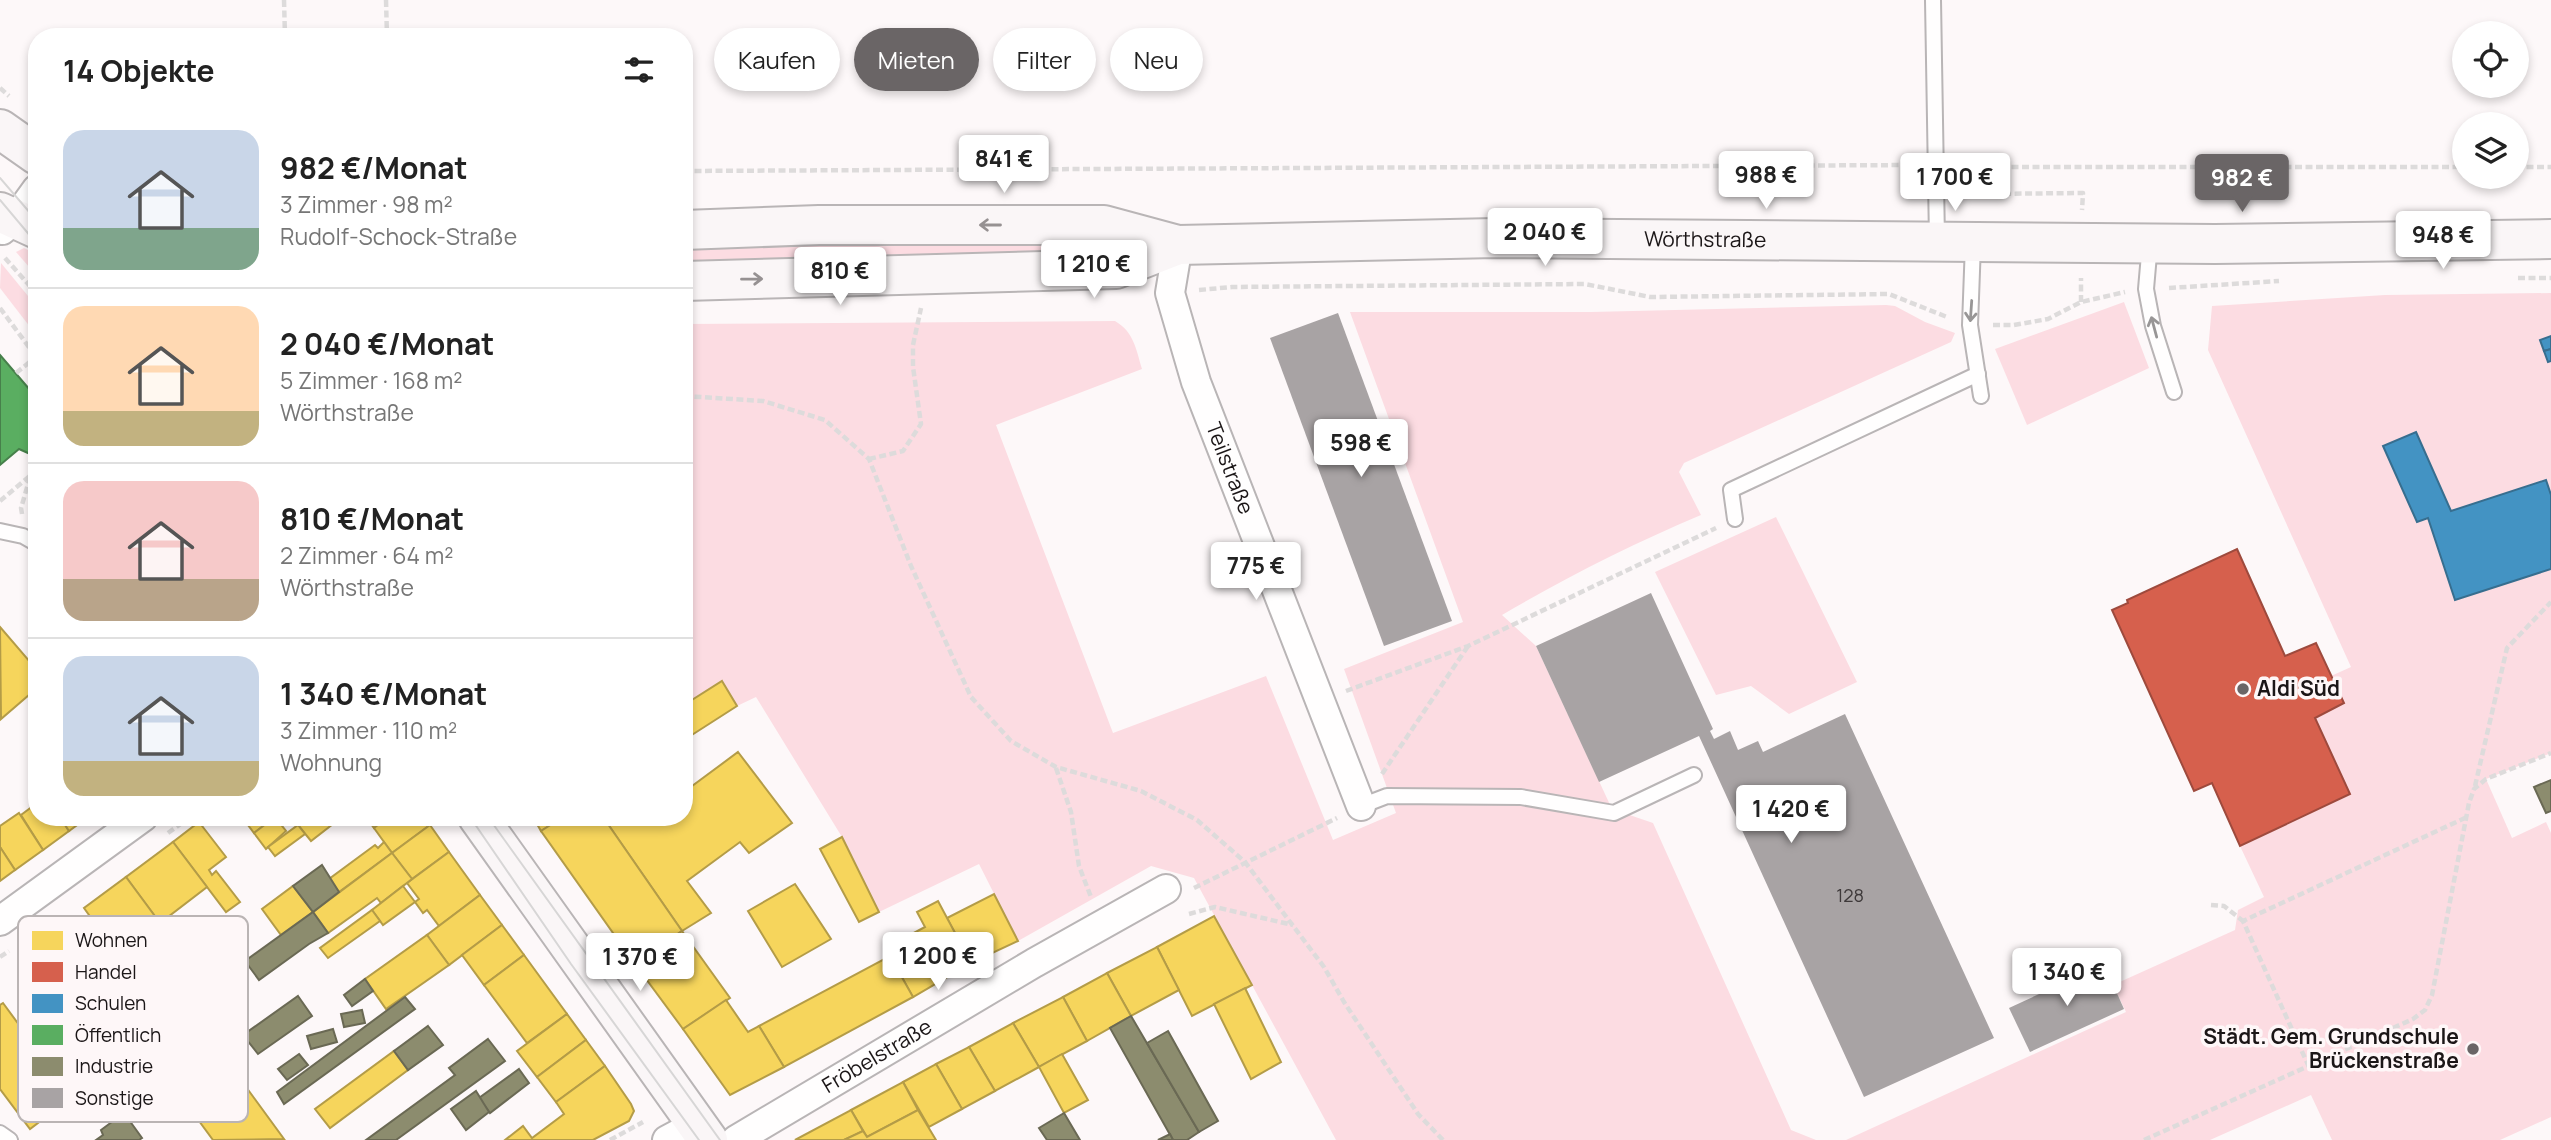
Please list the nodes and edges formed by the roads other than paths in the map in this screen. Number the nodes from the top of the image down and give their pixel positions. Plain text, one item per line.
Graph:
1 (1933, 0) edge
2 (0, 129) edge
3 (28, 149) edge
4 (693, 230) edge
5 (2551, 239) edge
6 (1955, 242) junction
7 (2150, 243) junction
8 (1178, 245) junction
9 (693, 281) edge
10 (1978, 374) junction
11 (2174, 392) dead end
12 (1981, 396) dead end
13 (1735, 519) road end
14 (0, 531) edge
15 (28, 539) edge
16 (1694, 775) dead end
17 (1361, 806) joint
18 (132, 826) edge
19 (485, 826) edge
20 (505, 826) edge
21 (524, 880) junction
22 (1166, 889) road end
23 (0, 921) edge
24 (681, 1130) edge
25 (0, 1133) edge
26 (10, 1140) edge
27 (736, 1140) edge

1 - 6 lane
2 - 3 street
8 -> 4 street, Wörthstraße
5 - 7 street, Wörthstraße
6 - 7 street, Wörthstraße
6 - 8 street, Wörthstraße
6 -> 10 lane
11 -> 7 lane
9 -> 8 street, Wörthstraße
8 - 17 street, Teilstraße
10 - 12 lane
10 - 13 lane
14 - 15 lane
16 - 17 lane
18 - 23 street
19 - 21 street
20 - 21 street
21 - 24 street
22 - 27 street, Fröbelstraße
25 - 26 lane

